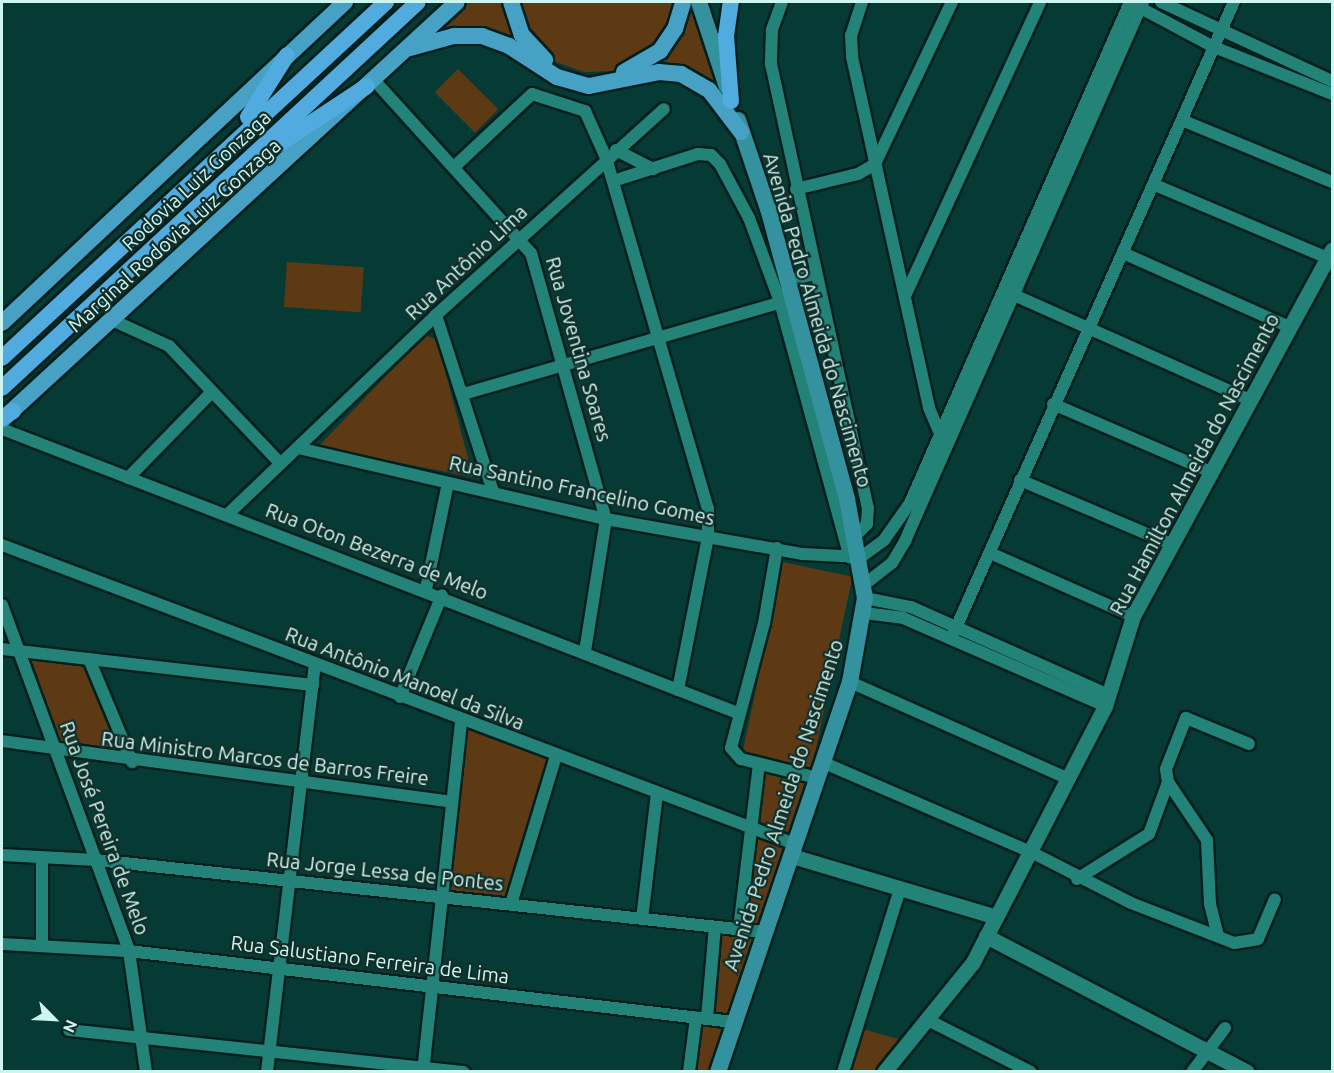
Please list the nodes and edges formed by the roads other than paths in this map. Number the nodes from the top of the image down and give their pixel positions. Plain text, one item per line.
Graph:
1 (345, 2) edge
2 (386, 2) edge
3 (418, 2) edge
4 (457, 2) edge
5 (511, 2) edge
6 (683, 2) edge
7 (699, 2) edge
8 (731, 2) edge
9 (782, 2) edge
10 (862, 2) edge
11 (952, 2) edge
12 (1040, 2) edge
13 (1161, 2) edge
14 (1234, 2) edge
15 (1134, 3) edge
16 (1221, 33) junction
17 (1214, 47) junction
18 (406, 49) junction
19 (287, 55) junction
20 (1332, 81) edge
21 (370, 82) junction
22 (1332, 94) edge
23 (731, 101) junction
24 (664, 109) dead end
25 (1184, 121) junction
26 (741, 132) junction
27 (611, 154) junction
28 (875, 164) junction
29 (454, 167) junction
30 (653, 169) junction
31 (613, 181) junction
32 (1332, 182) edge
33 (1155, 184) junction
34 (796, 189) junction
35 (203, 203) junction
36 (134, 231) junction
37 (522, 237) junction
38 (1123, 253) junction
39 (1330, 254) edge
40 (815, 274) junction
41 (788, 281) junction
42 (1007, 292) junction
43 (905, 296) junction
44 (786, 301) junction
45 (436, 315) junction
46 (112, 320) junction
47 (2, 323) edge
48 (1289, 327) junction
49 (1089, 328) junction
50 (657, 338) junction
51 (2, 358) edge
52 (564, 367) junction
53 (2, 388) edge
54 (212, 393) junction
55 (463, 394) junction
56 (1250, 400) junction
57 (1053, 404) junction
58 (5, 416) edge
59 (2, 429) edge
60 (938, 432) junction
61 (948, 441) junction
62 (298, 448) junction
63 (280, 463) junction
64 (1211, 472) junction
65 (128, 478) junction
66 (1020, 480) junction
67 (448, 483) junction
68 (493, 491) junction
69 (227, 515) junction
70 (606, 519) junction
71 (856, 535) junction
72 (708, 537) junction
73 (1171, 543) junction
74 (2, 546) edge
75 (777, 548) junction
76 (990, 553) junction
77 (855, 557) junction
78 (426, 589) junction
79 (442, 595) junction
80 (865, 598) junction
81 (2, 605) edge
82 (1133, 616) junction
83 (957, 627) junction
84 (951, 639) junction
85 (2, 649) edge
86 (18, 651) junction
87 (585, 651) junction
88 (89, 659) junction
89 (315, 666) junction
90 (850, 682) junction
91 (313, 685) junction
92 (678, 690) junction
93 (400, 697) junction
94 (1107, 701) junction
95 (738, 713) junction
96 (461, 720) junction
97 (2, 741) edge
98 (1249, 744) dead end
99 (55, 751) junction
100 (556, 756) junction
101 (132, 762) junction
102 (759, 764) junction
103 (820, 770) junction
104 (1069, 779) junction
105 (301, 782) junction
106 (1168, 782) junction
107 (657, 793) junction
108 (452, 801) junction
109 (751, 827) junction
110 (794, 850) junction
111 (1031, 852) junction
112 (2, 855) edge
113 (42, 859) junction
114 (96, 860) junction
115 (1077, 879) junction
116 (290, 880) junction
117 (900, 889) junction
118 (442, 897) junction
119 (1275, 899) dead end
120 (511, 904) junction
121 (996, 917) junction
122 (642, 919) junction
123 (715, 927) junction
124 (740, 929) junction
125 (764, 932) junction
126 (986, 936) junction
127 (1218, 936) junction
128 (2, 944) edge
129 (42, 945) junction
130 (129, 951) junction
131 (279, 968) junction
132 (432, 986) junction
133 (701, 1017) junction
134 (928, 1020) junction
135 (733, 1022) junction
136 (1225, 1029) dead end
137 (69, 1030) dead end
138 (142, 1037) junction
139 (269, 1050) junction
140 (1209, 1051) junction
141 (423, 1069) edge
142 (1244, 1070) edge
143 (146, 1071) edge
144 (267, 1071) edge
145 (464, 1071) edge
146 (689, 1071) edge
147 (718, 1071) edge
148 (843, 1071) edge
149 (884, 1071) edge
150 (1031, 1071) edge
151 (1192, 1071) edge

1 - 19 main road
2 - 36 highway, Rodovia Luiz Gonzaga
3 - 35 highway, Rodovia Luiz Gonzaga
4 - 18 main road, Marginal Rodovia Luiz Gonzaga
5 - 6 main road
7 - 23 main road, Avenida Pedro Almeida do Nascimento
8 - 23 highway
9 - 34 street
10 - 28 street
11 - 28 street
12 - 43 street
13 - 16 street
14 - 16 street
15 - 17 street
15 - 42 street
16 - 17 street
16 - 20 street
17 - 22 street
17 - 25 street
18 - 21 main road, Marginal Rodovia Luiz Gonzaga
18 - 26 main road
19 - 36 highway
19 - 47 main road
21 - 29 street, Rua Joventina Soares
21 - 35 highway
21 - 46 main road, Marginal Rodovia Luiz Gonzaga
23 - 26 main road, Avenida Pedro Almeida do Nascimento
24 - 27 street, Rua Antônio Lima
25 - 32 street
25 - 33 street
26 - 41 main road, Avenida Pedro Almeida do Nascimento
27 - 29 street
27 - 30 street
27 - 31 street
27 - 37 street, Rua Antônio Lima
28 - 34 street
28 - 43 street
29 - 37 street, Rua Joventina Soares
30 - 31 street
30 - 44 street
31 - 50 street
33 - 38 street
33 - 39 street
34 - 40 street
35 - 53 highway, Rodovia Luiz Gonzaga
36 - 51 highway, Rodovia Luiz Gonzaga
37 - 45 street, Rua Antônio Lima
37 - 52 street, Rua Joventina Soares
38 - 48 street
38 - 49 street
39 - 48 street, Rua Hamilton Almeida do Nascimento
40 - 41 street
40 - 71 street
41 - 44 main road, Avenida Pedro Almeida do Nascimento
42 - 49 street
42 - 60 street
42 - 61 street
43 - 60 street
44 - 50 street
44 - 71 main road, Avenida Pedro Almeida do Nascimento
44 - 77 street
45 - 55 street
45 - 62 street, Rua Antônio Lima
46 - 54 street
46 - 58 main road, Marginal Rodovia Luiz Gonzaga
48 - 56 street, Rua Hamilton Almeida do Nascimento
49 - 56 street
49 - 57 street
50 - 52 street
50 - 72 street
52 - 55 street
52 - 70 street, Rua Joventina Soares
54 - 63 street
54 - 65 street
55 - 68 street
56 - 64 street, Rua Hamilton Almeida do Nascimento
57 - 64 street
57 - 66 street
59 - 65 street, Rua Oton Bezerra de Melo
60 - 61 street
60 - 77 street
61 - 80 street
62 - 63 street, Rua Antônio Lima
62 - 67 street, Rua Santino Francelino Gomes
63 - 69 street, Rua Antônio Lima
64 - 73 street, Rua Hamilton Almeida do Nascimento
65 - 69 street, Rua Oton Bezerra de Melo
66 - 73 street
66 - 76 street
67 - 68 street, Rua Santino Francelino Gomes
67 - 78 street
68 - 70 street, Rua Santino Francelino Gomes
69 - 78 street, Rua Oton Bezerra de Melo
70 - 72 street, Rua Santino Francelino Gomes
70 - 87 street, Rua Joventina Soares
71 - 77 main road, Avenida Pedro Almeida do Nascimento
72 - 75 street, Rua Santino Francelino Gomes
72 - 92 street
73 - 82 street, Rua Hamilton Almeida do Nascimento
74 - 89 street, Rua Antônio Manoel da Silva
75 - 77 street, Rua Santino Francelino Gomes
75 - 95 street
76 - 82 street
76 - 83 street
77 - 80 main road, Avenida Pedro Almeida do Nascimento
78 - 79 street, Rua Oton Bezerra de Melo
79 - 87 street, Rua Oton Bezerra de Melo
79 - 93 street
80 - 83 street
80 - 84 street
80 - 90 main road, Avenida Pedro Almeida do Nascimento
81 - 86 street, Rua José Pereira de Melo
82 - 94 street, Rua Hamilton Almeida do Nascimento
83 - 84 street
83 - 94 street
84 - 94 street
85 - 86 street
86 - 88 street
86 - 99 street, Rua José Pereira de Melo
87 - 92 street, Rua Oton Bezerra de Melo
88 - 91 street
88 - 101 street
89 - 91 street
89 - 93 street, Rua Antônio Manoel da Silva
90 - 103 main road, Avenida Pedro Almeida do Nascimento
90 - 104 street
91 - 105 street
92 - 95 street, Rua Oton Bezerra de Melo
93 - 96 street, Rua Antônio Manoel da Silva
94 - 104 street, Rua Hamilton Almeida do Nascimento
95 - 102 street
96 - 100 street, Rua Antônio Manoel da Silva
96 - 108 street
97 - 99 street, Rua Ministro Marcos de Barros Freire
98 - 106 street
99 - 101 street, Rua Ministro Marcos de Barros Freire
99 - 114 street, Rua José Pereira de Melo
100 - 107 street, Rua Antônio Manoel da Silva
100 - 120 street
101 - 105 street, Rua Ministro Marcos de Barros Freire
102 - 103 street
102 - 109 street
103 - 110 main road, Avenida Pedro Almeida do Nascimento
103 - 111 street
104 - 111 street, Rua Hamilton Almeida do Nascimento
105 - 108 street, Rua Ministro Marcos de Barros Freire
105 - 116 street
106 - 115 street
106 - 127 street
107 - 109 street, Rua Antônio Manoel da Silva
107 - 122 street
108 - 118 street
109 - 110 street, Rua Antônio Manoel da Silva
109 - 124 street
110 - 117 street
110 - 125 main road, Avenida Pedro Almeida do Nascimento
111 - 115 street
111 - 121 street, Rua Hamilton Almeida do Nascimento
112 - 113 street, Rua Jorge Lessa de Pontes
113 - 114 street, Rua Jorge Lessa de Pontes
113 - 129 street
114 - 116 street, Rua Jorge Lessa de Pontes
114 - 130 street, Rua José Pereira de Melo
115 - 127 street
116 - 118 street, Rua Jorge Lessa de Pontes
116 - 131 street
117 - 121 street
117 - 148 street
118 - 120 street, Rua Jorge Lessa de Pontes
118 - 132 street
119 - 127 street
120 - 122 street, Rua Jorge Lessa de Pontes
121 - 126 street, Rua Hamilton Almeida do Nascimento
122 - 123 street, Rua Jorge Lessa de Pontes
123 - 124 street, Rua Jorge Lessa de Pontes
123 - 133 street
124 - 125 street, Rua Jorge Lessa de Pontes
125 - 135 main road, Avenida Pedro Almeida do Nascimento
126 - 134 street, Rua Hamilton Almeida do Nascimento
126 - 140 street
128 - 129 street, Rua Salustiano Ferreira de Lima
129 - 130 street, Rua Salustiano Ferreira de Lima
130 - 131 street, Rua Salustiano Ferreira de Lima
130 - 138 street, Rua José Pereira de Melo
131 - 132 street, Rua Salustiano Ferreira de Lima
131 - 139 street
132 - 133 street, Rua Salustiano Ferreira de Lima
132 - 141 street
133 - 135 street, Rua Salustiano Ferreira de Lima
133 - 146 street
134 - 149 street, Rua Hamilton Almeida do Nascimento
134 - 150 street
135 - 147 main road, Avenida Pedro Almeida do Nascimento
136 - 140 street
137 - 138 street
138 - 139 street
138 - 143 street, Rua José Pereira de Melo
139 - 141 street
139 - 144 street
140 - 142 street
140 - 151 street
141 - 145 street

